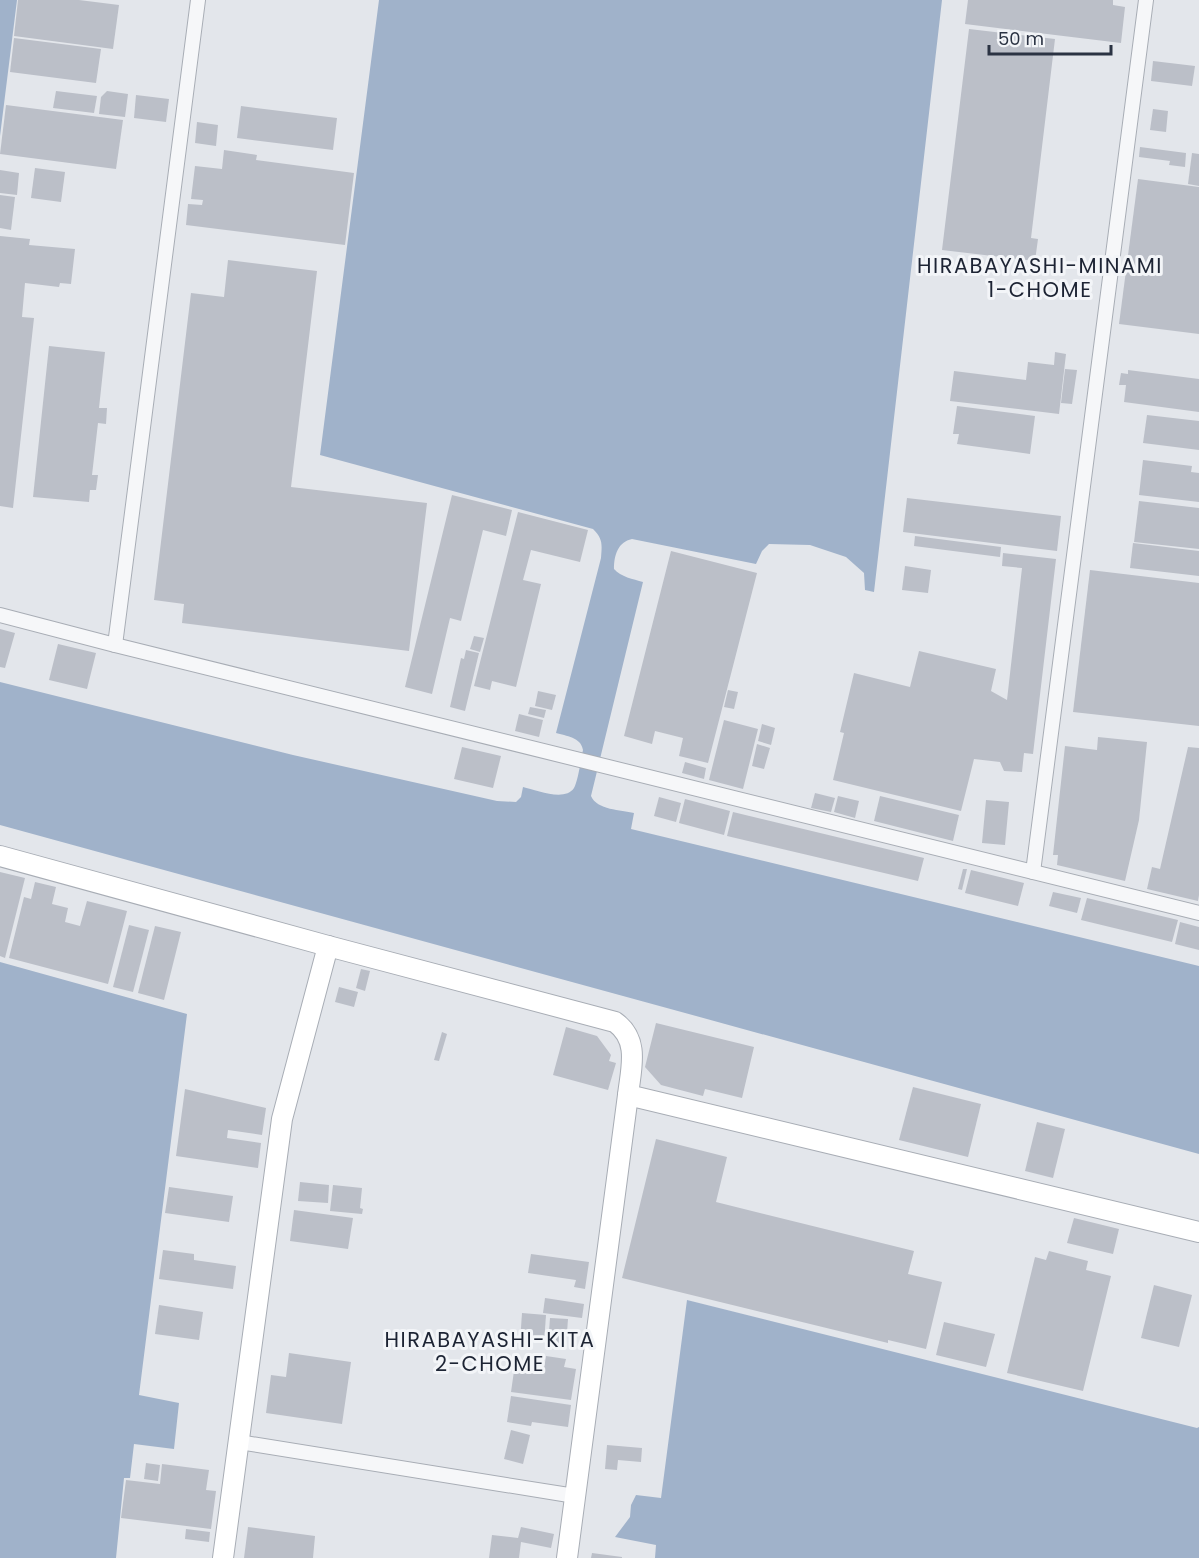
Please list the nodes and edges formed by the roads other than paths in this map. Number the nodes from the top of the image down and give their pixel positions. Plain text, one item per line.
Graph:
1 (198, 0) edge
2 (1146, 0) edge
3 (0, 615) edge
4 (115, 645) junction
5 (0, 856) edge
6 (1033, 872) junction
7 (1199, 913) edge
8 (328, 946) junction
9 (628, 1095) junction
10 (1199, 1232) edge
11 (239, 1442) junction
12 (575, 1496) junction
13 (223, 1558) edge
14 (567, 1558) edge

1 - 4 street
2 - 6 street
3 - 4 street
4 - 6 street
5 - 8 street
6 - 7 street
8 - 9 street
8 - 11 street
9 - 10 street
9 - 12 street
11 - 12 street
11 - 13 street
12 - 14 street

